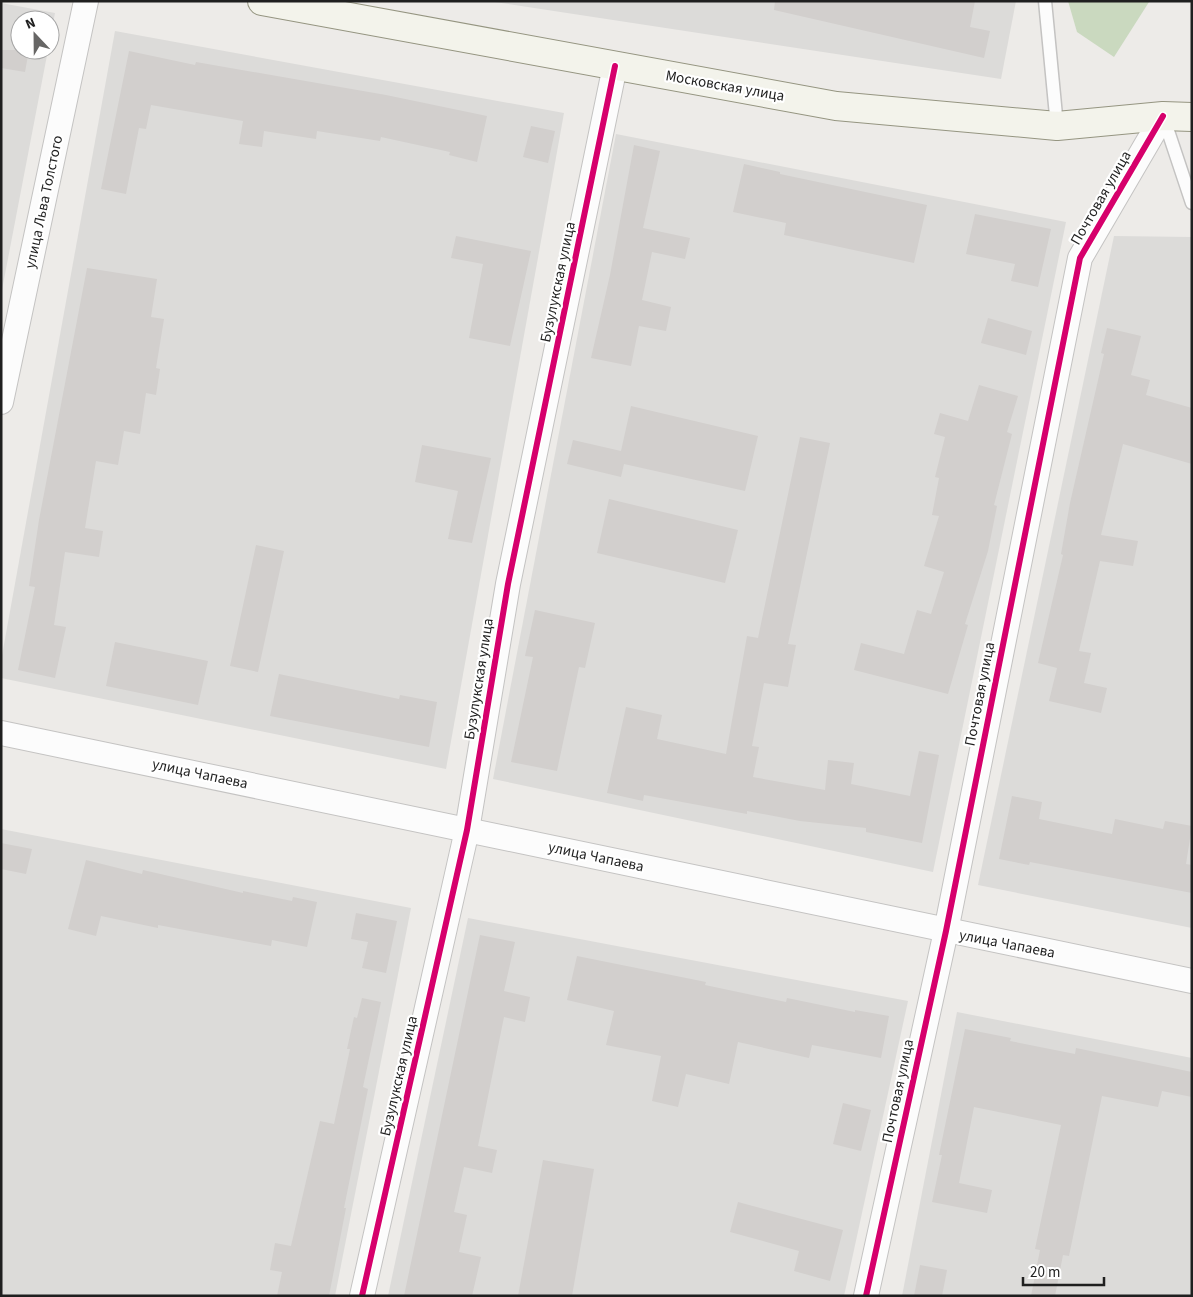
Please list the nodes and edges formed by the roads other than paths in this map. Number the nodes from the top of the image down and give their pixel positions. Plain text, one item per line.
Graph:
1 (86, 1) edge
2 (262, 1) edge
3 (1045, 1) edge
4 (615, 66) junction
5 (1163, 116) junction
6 (1192, 117) edge
7 (1057, 126) junction
8 (1192, 203) edge
9 (1, 402) edge
10 (1, 733) edge
11 (467, 830) junction
12 (946, 931) junction
13 (1192, 981) edge
14 (362, 1296) edge
15 (866, 1296) edge

1 - 9 street, улица Льва Толстого
2 - 4 street, Московская улица
3 - 7 lane
4 - 7 street, Московская улица
4 - 11 street, Бузулукская улица
5 - 6 street, Московская улица
5 - 7 street, Московская улица
5 - 8 lane
5 - 12 street, Почтовая улица
10 - 11 street, улица Чапаева
11 - 12 street, улица Чапаева
11 - 14 street, Бузулукская улица
12 - 13 street, улица Чапаева
12 - 15 street, Почтовая улица

